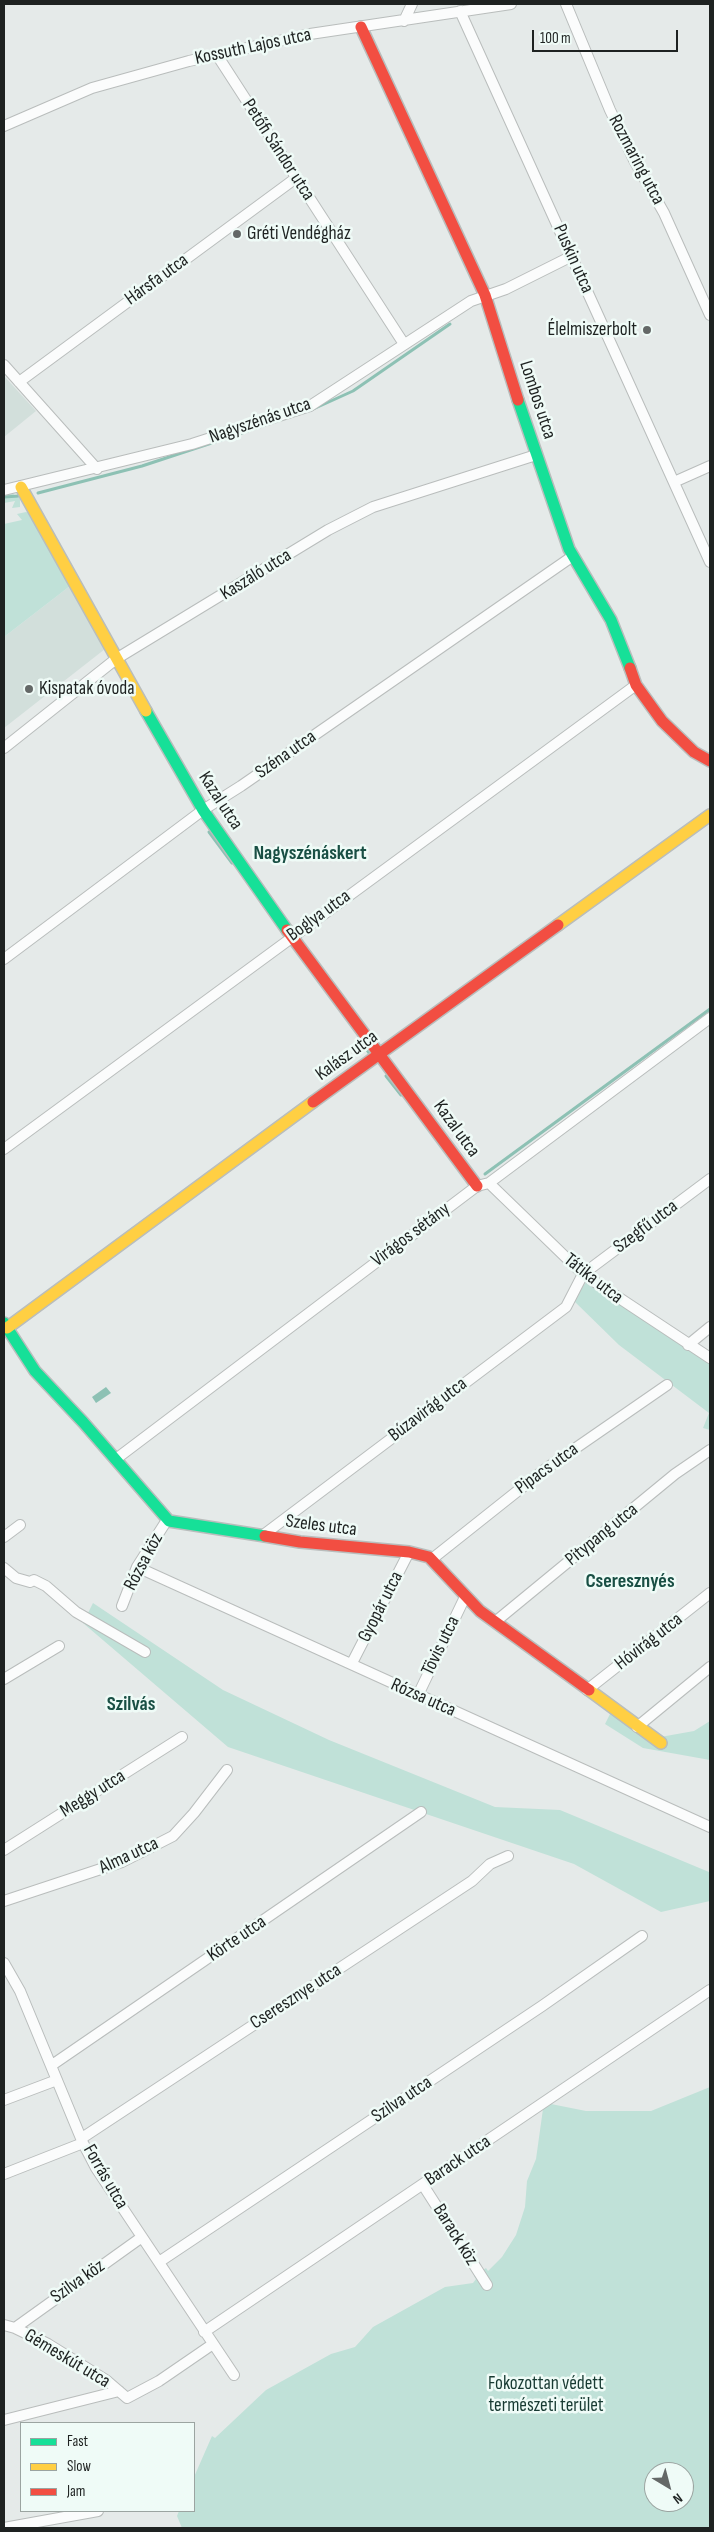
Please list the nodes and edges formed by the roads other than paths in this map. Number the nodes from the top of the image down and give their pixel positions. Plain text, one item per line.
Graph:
1 (412, 4) edge
2 (511, 4) edge
3 (566, 4) edge
4 (460, 11) junction
5 (404, 22) junction
6 (361, 27) junction
7 (217, 55) junction
8 (4, 126) edge
9 (296, 178) junction
10 (572, 256) junction
11 (485, 295) junction
12 (710, 315) edge
13 (404, 344) junction
14 (4, 365) edge
15 (19, 382) junction
16 (536, 456) junction
17 (710, 466) edge
18 (97, 469) junction
19 (674, 482) junction
20 (21, 486) junction
21 (4, 490) edge
22 (573, 556) junction
23 (710, 562) edge
24 (116, 659) junction
25 (636, 685) junction
26 (4, 748) edge
27 (710, 762) edge
28 (203, 810) junction
29 (710, 815) edge
30 (291, 936) junction
31 (4, 959) edge
32 (710, 1018) edge
33 (379, 1053) junction
34 (4, 1149) edge
35 (710, 1179) edge
36 (489, 1183) junction
37 (477, 1186) junction
38 (582, 1274) junction
39 (5, 1325) edge
40 (710, 1327) edge
41 (688, 1345) junction
42 (710, 1358) edge
43 (667, 1385) dead end
44 (710, 1450) edge
45 (116, 1460) junction
46 (167, 1520) junction
47 (20, 1525) dead end
48 (262, 1536) junction
49 (4, 1537) edge
50 (409, 1552) junction
51 (432, 1559) junction
52 (137, 1567) junction
53 (4, 1568) edge
54 (710, 1593) edge
55 (465, 1597) junction
56 (122, 1606) dead end
57 (496, 1622) junction
58 (59, 1646) dead end
59 (145, 1652) dead end
60 (352, 1663) junction
61 (710, 1667) edge
62 (4, 1680) edge
63 (587, 1690) junction
64 (418, 1695) junction
65 (637, 1727) junction
66 (182, 1737) dead end
67 (661, 1743) dead end
68 (227, 1770) dead end
69 (421, 1812) dead end
70 (710, 1827) edge
71 (4, 1850) edge
72 (508, 1856) dead end
73 (4, 1901) edge
74 (642, 1936) dead end
75 (4, 1963) edge
76 (710, 1990) edge
77 (52, 2065) junction
78 (58, 2080) junction
79 (4, 2100) edge
80 (83, 2141) junction
81 (4, 2174) edge
82 (423, 2185) junction
83 (142, 2237) junction
84 (159, 2262) junction
85 (487, 2285) dead end
86 (4, 2325) edge
87 (15, 2328) junction
88 (204, 2332) junction
89 (213, 2344) junction
90 (234, 2375) dead end
91 (123, 2395) junction
92 (4, 2420) edge
93 (92, 2512) edge
94 (4, 2528) edge

1 - 5 street
2 - 4 street, Kossuth Lajos utca
3 - 12 street, Rozmaring utca
4 - 5 street, Kossuth Lajos utca
4 - 10 street, Puskin utca
5 - 6 street, Kossuth Lajos utca
6 - 7 street, Kossuth Lajos utca
6 - 11 street, Lombos utca
7 - 8 street, Kossuth Lajos utca
7 - 9 street, Petőfi Sándor utca
9 - 13 street, Petőfi Sándor utca
9 - 15 street, Hársfa utca
10 - 11 street, Nagyszénás utca
10 - 19 street, Puskin utca
11 - 13 street, Nagyszénás utca
11 - 16 street, Lombos utca
13 - 18 street, Nagyszénás utca
14 - 15 street
15 - 18 street
16 - 22 street, Lombos utca
16 - 24 street, Kaszáló utca
17 - 19 street
18 - 20 street, Nagyszénás utca
19 - 23 street, Puskin utca
20 - 21 street, Nagyszénás utca
20 - 24 street, Kazal utca
22 - 25 street, Lombos utca
22 - 28 street, Széna utca
24 - 26 street, Kaszáló utca
24 - 28 street, Kazal utca
25 - 27 street, Lombos utca
25 - 30 street, Boglya utca
28 - 30 street, Kazal utca
28 - 31 street, Széna utca
29 - 33 street, Kalász utca
30 - 33 street, Kazal utca
30 - 34 street, Boglya utca
32 - 36 street, Virágos sétány
33 - 37 street, Kazal utca
33 - 39 street, Kalász utca
35 - 38 street, Szegfű utca
36 - 37 street, Virágos sétány
36 - 38 street, Tátika utca
37 - 45 street, Virágos sétány
38 - 41 street, Tátika utca
38 - 48 street, Búzavirág utca
39 - 45 street
40 - 41 street
41 - 42 street, Tátika utca
43 - 51 street, Pipacs utca
44 - 57 street, Pitypang utca
45 - 46 street
46 - 48 street, Szeles utca
46 - 52 street, Rózsa köz
47 - 49 street
48 - 50 street, Szeles utca
50 - 51 street, Szeles utca
50 - 60 street, Gyopár utca
51 - 55 street
52 - 56 street, Rózsa köz
52 - 60 street, Rózsa utca
53 - 59 street
54 - 63 street, Hóvirág utca
55 - 57 street
55 - 64 street, Tövis utca
57 - 63 street
58 - 62 street
60 - 64 street, Rózsa utca
61 - 65 street
63 - 65 street
64 - 70 street, Rózsa utca
65 - 67 street
66 - 71 street, Meggy utca
68 - 73 street, Alma utca
69 - 77 street, Körte utca
72 - 80 street, Cseresznye utca
74 - 84 street, Szilva utca
75 - 77 street, Forrás utca
76 - 82 street, Barack utca
77 - 78 street, Forrás utca
78 - 79 street
78 - 80 street, Forrás utca
80 - 81 street, Cseresznye utca
80 - 83 street, Forrás utca
82 - 85 street, Barack köz
82 - 88 street, Barack utca
83 - 84 street, Forrás utca
83 - 87 street, Szilva köz
84 - 88 street, Forrás utca
86 - 87 street, Gémeskút utca
87 - 91 street, Gémeskút utca
88 - 89 street, Forrás utca
89 - 90 street, Forrás utca
89 - 91 street
91 - 92 street
93 - 94 street

